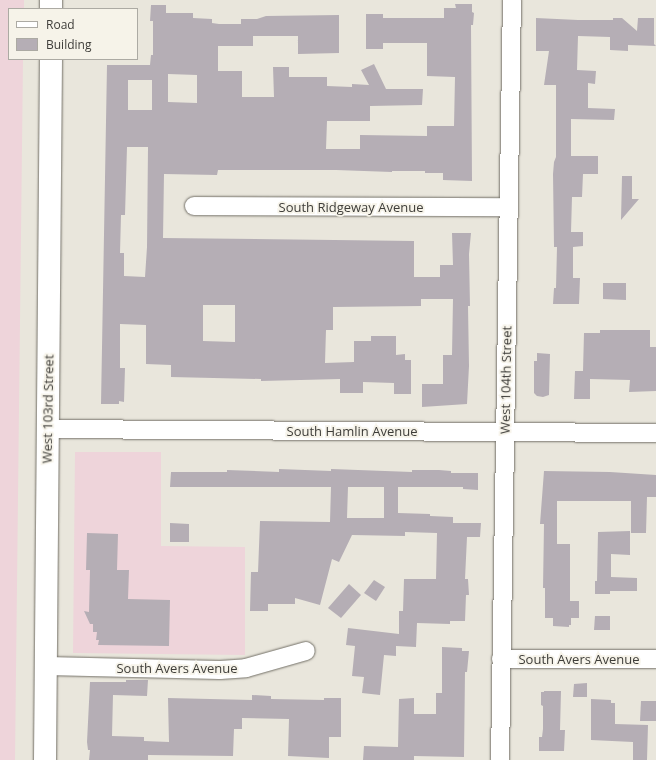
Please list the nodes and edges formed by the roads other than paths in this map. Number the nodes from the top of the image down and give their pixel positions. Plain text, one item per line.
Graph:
1 (512, 0) edge
2 (51, 60) edge
3 (194, 206) dead end
4 (508, 207) junction
5 (47, 429) junction
6 (505, 432) junction
7 (656, 433) edge
8 (306, 651) dead end
9 (501, 659) junction
10 (656, 659) edge
11 (46, 666) junction
12 (45, 760) edge
13 (500, 760) edge

1 - 4 street, West 104th Street
2 - 5 main road, West 103rd Street
3 - 4 street, South Ridgeway Avenue
4 - 6 street, West 104th Street
5 - 6 street, South Hamlin Avenue
5 - 11 main road, West 103rd Street
6 - 7 street, South Hamlin Avenue
6 - 9 street, West 104th Street
8 - 11 street, South Avers Avenue
9 - 10 street, South Avers Avenue
9 - 13 street, West 104th Street
11 - 12 main road, West 103rd Street

